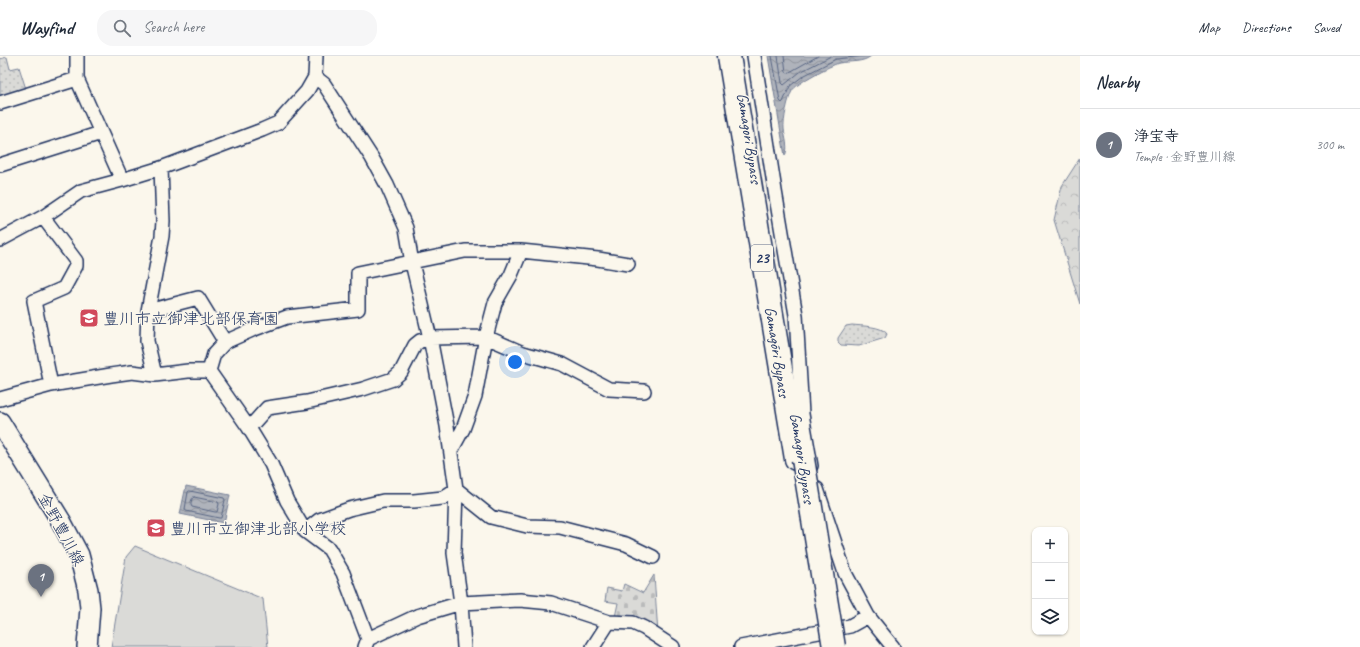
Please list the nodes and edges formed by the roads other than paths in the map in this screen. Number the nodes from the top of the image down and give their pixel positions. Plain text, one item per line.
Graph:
1 (77, 56) edge
2 (316, 56) edge
3 (729, 56) edge
4 (736, 56) edge
5 (754, 56) edge
6 (315, 77) junction
7 (77, 79) junction
8 (0, 103) edge
9 (101, 133) junction
10 (0, 165) edge
11 (161, 168) junction
12 (122, 180) junction
13 (43, 217) junction
14 (0, 240) edge
15 (521, 251) junction
16 (412, 263) junction
17 (628, 264) dead end
18 (148, 311) junction
19 (486, 337) junction
20 (430, 338) junction
21 (225, 342) junction
22 (209, 371) junction
23 (155, 375) junction
24 (51, 385) junction
25 (644, 391) dead end
26 (0, 399) edge
27 (0, 422) edge
28 (249, 428) junction
29 (451, 451) junction
30 (799, 459) junction
31 (456, 489) junction
32 (305, 531) junction
33 (653, 557) dead end
34 (461, 603) junction
35 (868, 616) junction
36 (609, 622) junction
37 (366, 643) edge
38 (87, 647) edge
39 (464, 647) edge
40 (593, 647) edge
41 (673, 647) edge
42 (741, 647) edge
43 (828, 647) edge
44 (834, 647) edge
45 (893, 647) edge

1 - 7 street
2 - 6 street
3 - 30 highway, Gamagōri Bypass / 23
4 - 30 highway, Gamagori Bypass / 23
5 - 35 street
6 - 11 street
6 - 16 street
7 - 8 street
7 - 9 street
9 - 10 street
9 - 12 street
11 - 12 street
11 - 18 street
12 - 13 street
13 - 14 street
13 - 24 street
15 - 16 street
15 - 17 street
15 - 19 street
16 - 20 street
16 - 21 street
18 - 21 street
18 - 23 street
19 - 20 street
19 - 25 street
19 - 29 street
20 - 28 street
20 - 29 street
21 - 22 street
22 - 23 street
22 - 28 street
23 - 24 street
24 - 26 street
27 - 38 main road, 金野豊川線
28 - 32 street
29 - 31 street
30 - 43 highway, Gamagōri Bypass / 23
30 - 44 highway, Gamagori Bypass / 23, bridge
31 - 32 street
31 - 33 street
31 - 34 street
32 - 37 street
34 - 36 street
34 - 37 street
34 - 39 street
35 - 42 street
35 - 45 street
36 - 40 street
36 - 41 street

